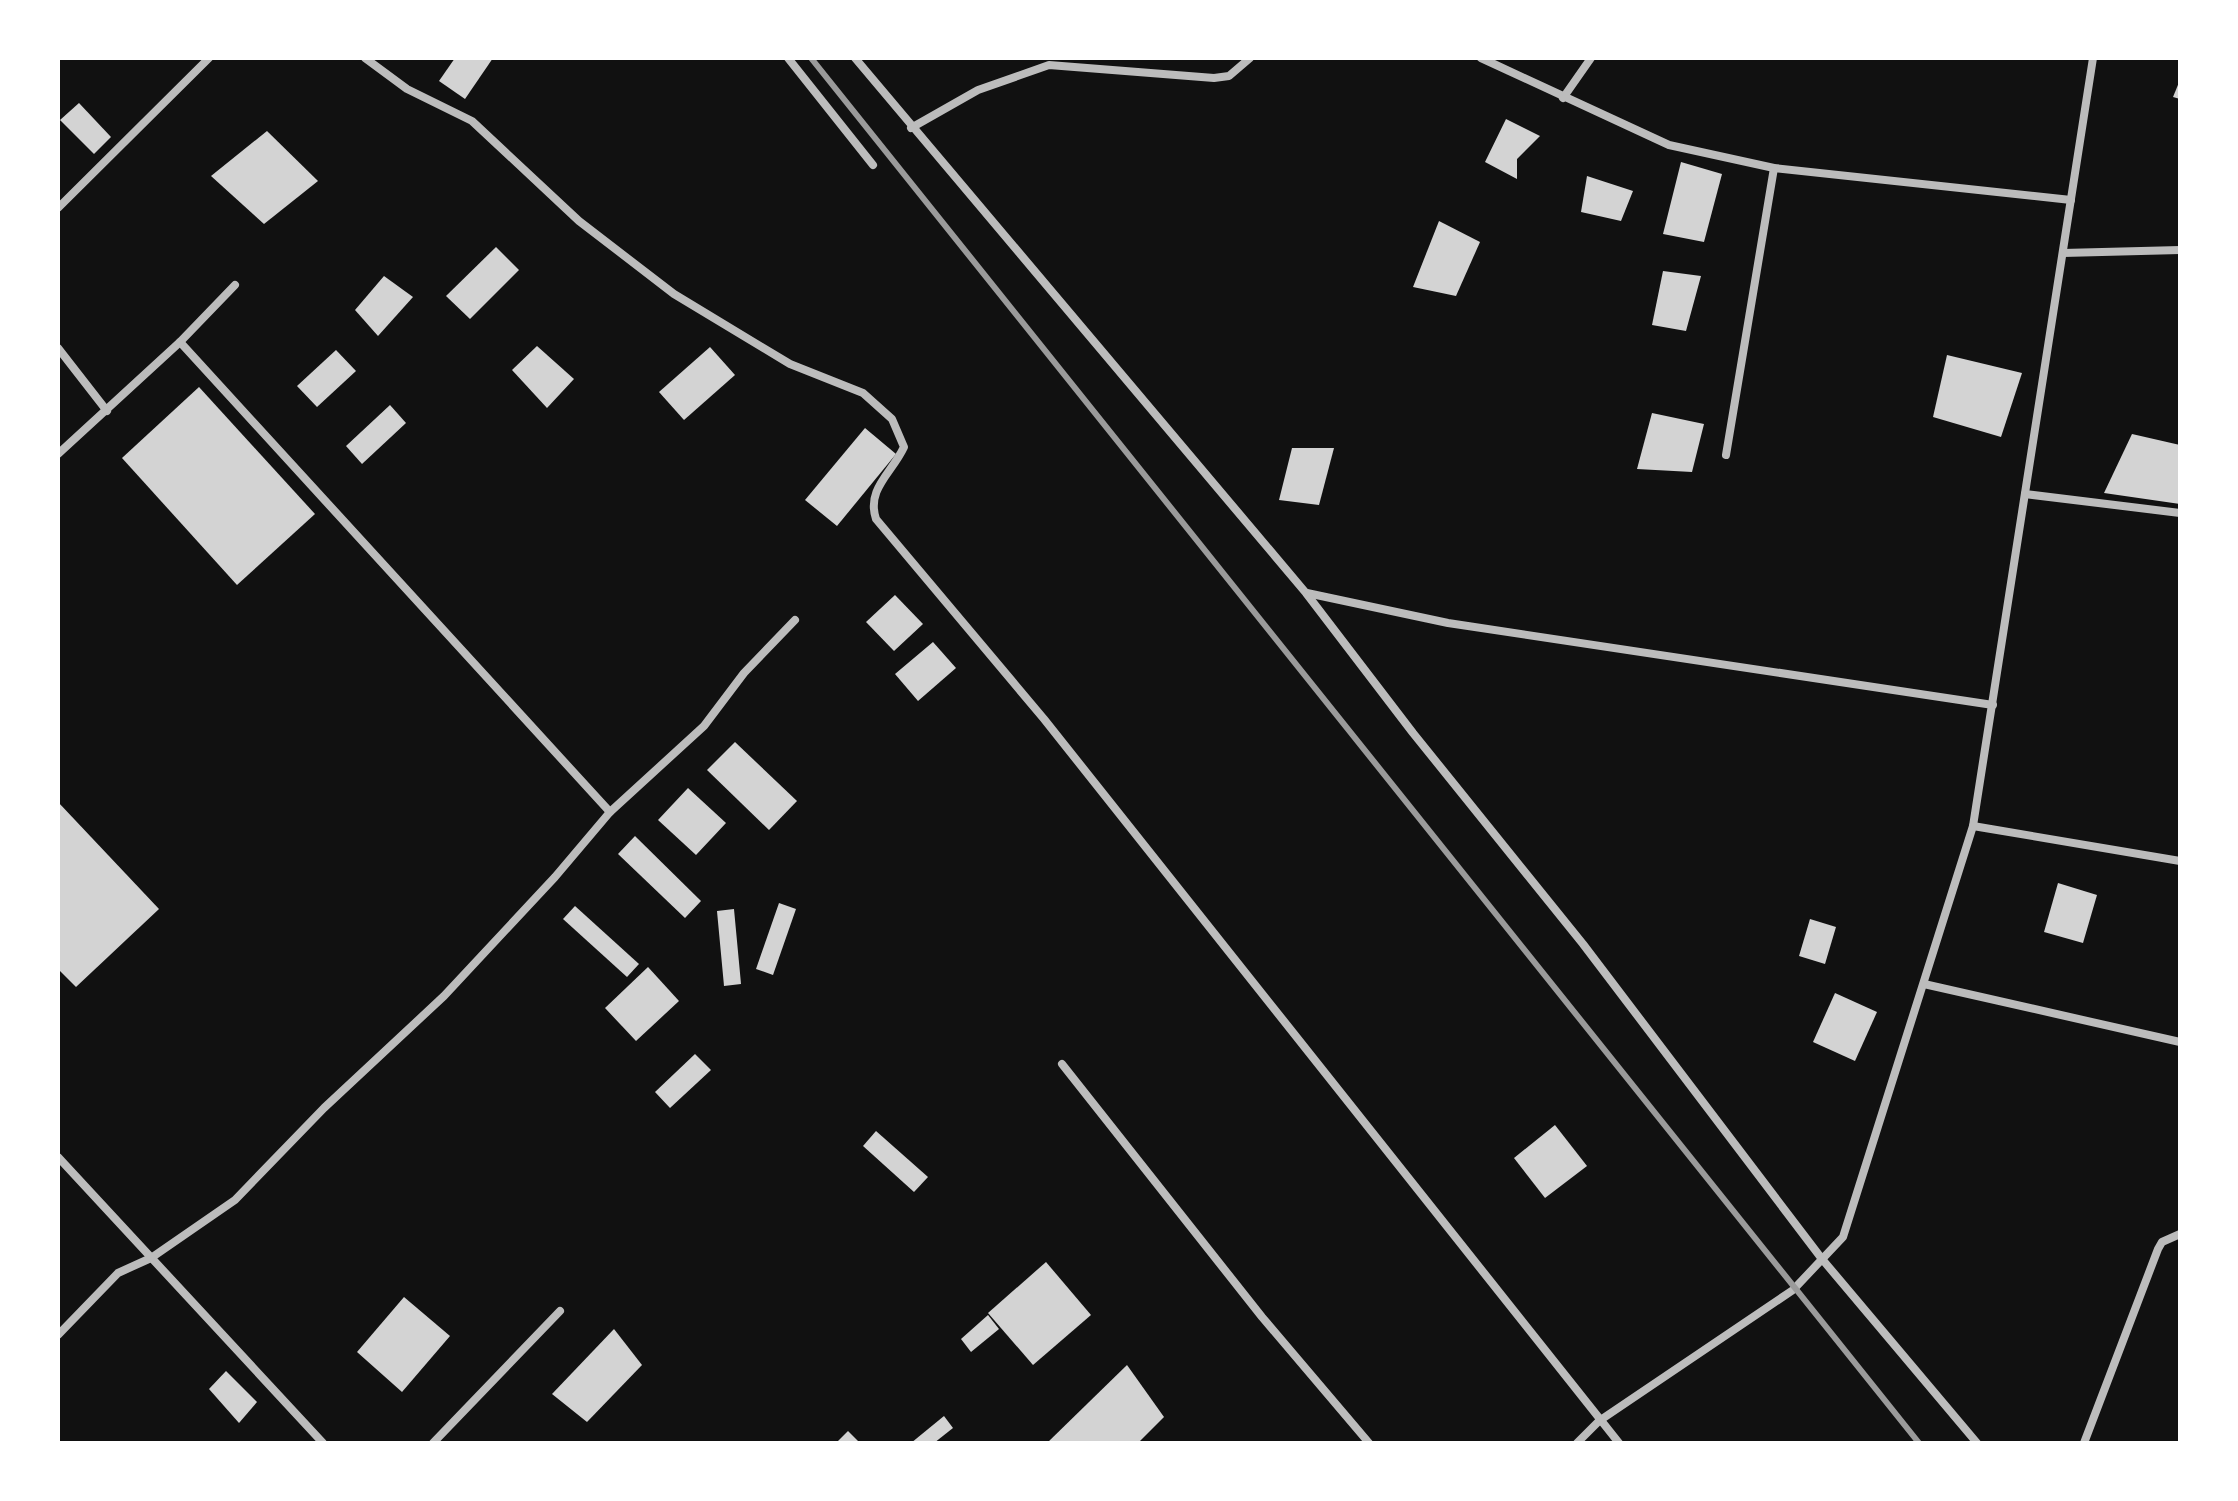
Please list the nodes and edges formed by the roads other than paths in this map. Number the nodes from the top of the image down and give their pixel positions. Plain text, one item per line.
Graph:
1 (209, 58) edge
2 (365, 58) edge
3 (788, 58) edge
4 (855, 58) edge
5 (1250, 58) edge
6 (1481, 58) edge
7 (1591, 58) edge
8 (2093, 58) edge
9 (1563, 98) junction
10 (911, 128) junction
11 (873, 165) dead end
12 (1774, 168) junction
13 (2071, 200) junction
14 (58, 208) edge
15 (2180, 250) edge
16 (2063, 253) junction
17 (235, 285) dead end
18 (180, 342) junction
19 (58, 348) edge
20 (107, 411) junction
21 (58, 454) edge
22 (1726, 455) dead end
23 (2025, 494) junction
24 (2180, 513) edge
25 (1306, 593) junction
26 (795, 620) dead end
27 (1993, 705) junction
28 (610, 812) junction
29 (1973, 826) junction
30 (2180, 861) edge
31 (1924, 984) junction
32 (2180, 1042) edge
33 (1062, 1064) dead end
34 (58, 1157) edge
35 (2180, 1234) edge
36 (151, 1258) junction
37 (1822, 1259) junction
38 (560, 1311) dead end
39 (58, 1335) edge
40 (1599, 1421) junction
41 (323, 1443) edge
42 (433, 1443) edge
43 (1369, 1443) edge
44 (1577, 1443) edge
45 (1619, 1443) edge
46 (1977, 1443) edge
47 (2084, 1443) edge

1 - 14 street
2 - 40 street
3 - 11 street
4 - 10 street
5 - 10 street
6 - 9 street
7 - 9 street
8 - 13 street
9 - 12 street
10 - 25 street
12 - 13 street
12 - 22 street
13 - 16 street
15 - 16 street
16 - 23 street
17 - 18 street
18 - 20 street
18 - 28 street
19 - 20 street
20 - 21 street
23 - 24 street
23 - 27 street
25 - 27 street
25 - 37 street
26 - 28 street
27 - 29 street
28 - 36 street
29 - 30 street
29 - 31 street
31 - 32 street
31 - 37 street
33 - 43 street
34 - 36 street
35 - 47 street
36 - 39 street
36 - 41 street
37 - 40 street
37 - 46 street
38 - 42 street
40 - 44 street
40 - 45 street

